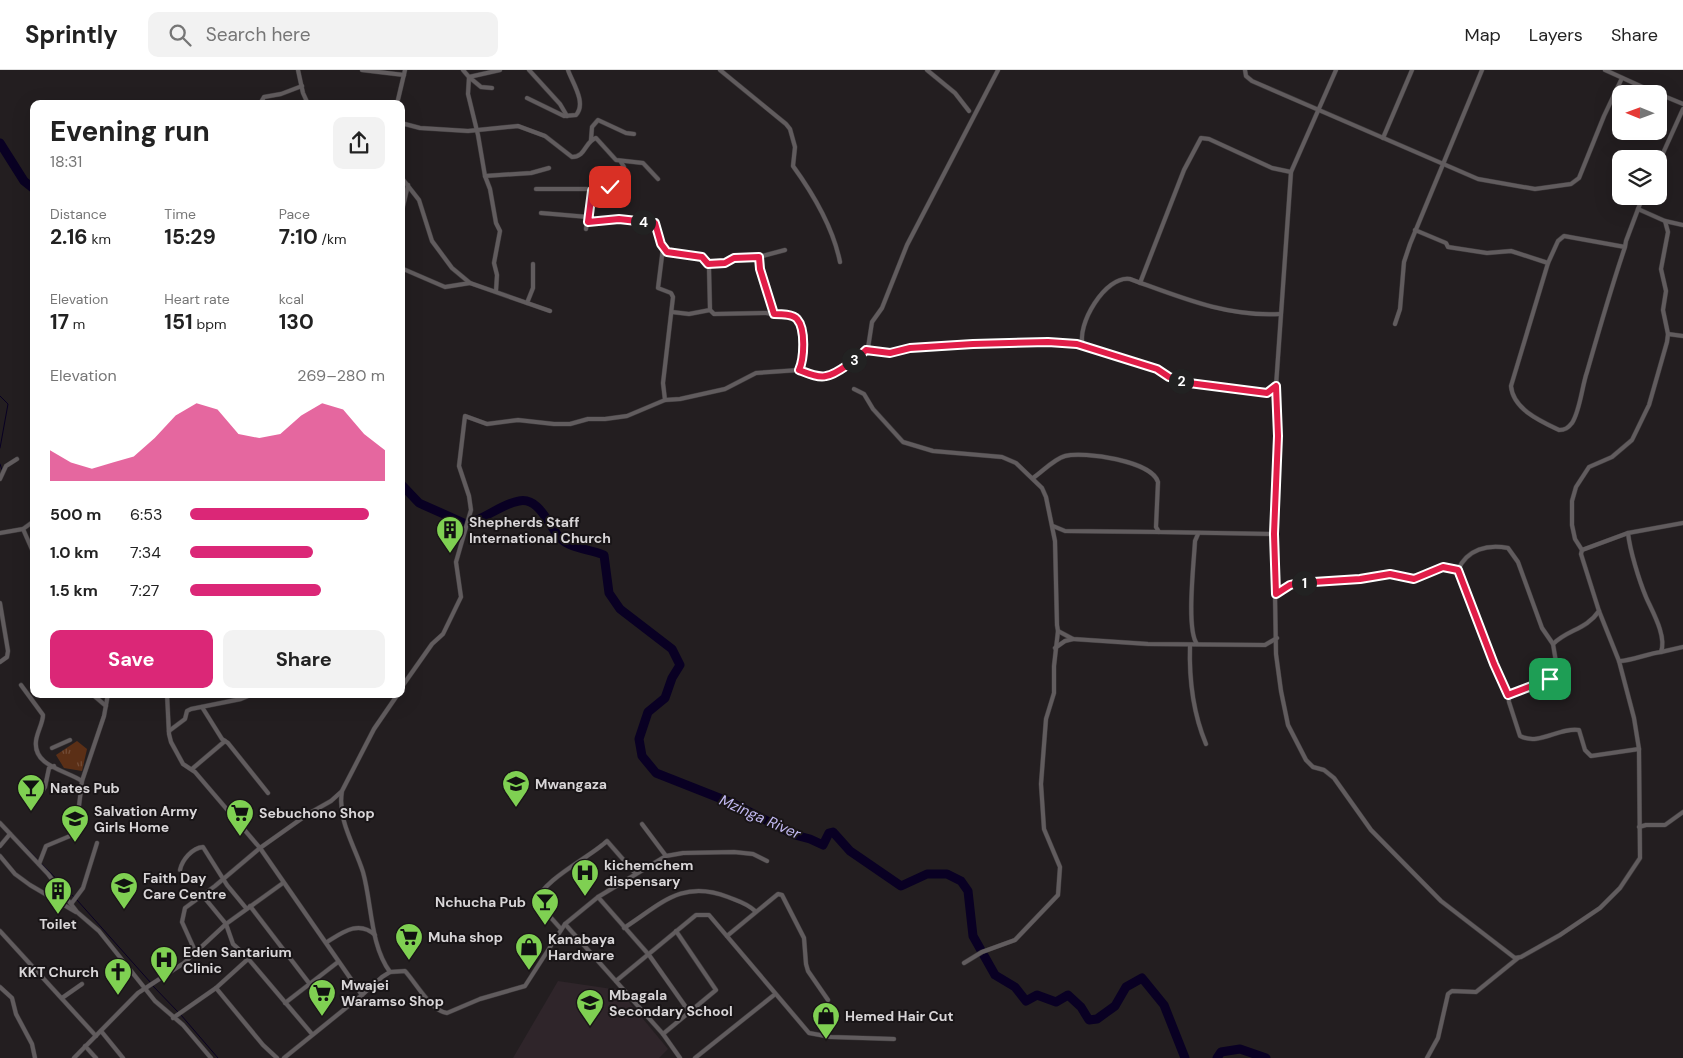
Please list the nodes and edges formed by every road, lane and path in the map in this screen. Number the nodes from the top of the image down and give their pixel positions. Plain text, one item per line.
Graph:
1 (298, 70) edge
2 (362, 70) edge
3 (463, 70) edge
4 (500, 70) edge
5 (529, 70) edge
6 (568, 70) edge
7 (720, 70) edge
8 (927, 70) edge
9 (998, 70) edge
10 (1245, 70) edge
11 (1336, 70) edge
12 (1412, 70) edge
13 (1482, 70) edge
14 (1605, 70) edge
15 (404, 72) edge
16 (469, 77) junction
17 (1622, 78) junction
18 (1638, 85) edge
19 (302, 86) junction
20 (492, 88) dead end
21 (527, 98) dead end
22 (1668, 98) edge
23 (263, 100) edge
24 (307, 100) edge
25 (398, 100) edge
26 (1683, 104) edge
27 (1683, 109) edge
28 (969, 111) dead end
29 (1318, 111) junction
30 (567, 116) junction
31 (405, 124) edge
32 (477, 131) junction
33 (634, 134) dead end
34 (1383, 138) junction
35 (591, 140) junction
36 (1664, 150) edge
37 (621, 162) junction
38 (1443, 163) junction
39 (549, 168) dead end
40 (1291, 172) junction
41 (484, 176) junction
42 (658, 179) dead end
43 (405, 182) edge
44 (408, 185) junction
45 (536, 189) dead end
46 (593, 189) junction
47 (405, 198) edge
48 (1640, 205) edge
49 (1638, 209) junction
50 (541, 213) dead end
51 (588, 220) junction
52 (1665, 221) junction
53 (1683, 225) edge
54 (586, 229) dead end
55 (1415, 230) junction
56 (1625, 247) junction
57 (663, 248) junction
58 (785, 250) dead end
59 (759, 257) junction
60 (840, 262) dead end
61 (1548, 263) junction
62 (533, 264) dead end
63 (708, 264) junction
64 (405, 270) edge
65 (1140, 282) junction
66 (470, 283) junction
67 (496, 291) junction
68 (527, 303) junction
69 (710, 310) junction
70 (550, 311) dead end
71 (672, 312) junction
72 (774, 314) junction
73 (1280, 314) junction
74 (1395, 324) dead end
75 (1668, 334) junction
76 (1683, 336) edge
77 (1084, 345) junction
78 (866, 350) junction
79 (799, 370) junction
80 (1276, 386) junction
81 (854, 389) dead end
82 (665, 400) junction
83 (17, 459) dead end
84 (1033, 478) junction
85 (0, 479) edge
86 (1683, 523) edge
87 (30, 524) edge
88 (1053, 526) junction
89 (23, 529) junction
90 (1159, 532) junction
91 (0, 533) edge
92 (1628, 533) junction
93 (1198, 534) junction
94 (1274, 534) junction
95 (30, 545) edge
96 (1582, 550) junction
97 (1458, 570) junction
98 (1276, 594) junction
99 (0, 603) edge
100 (1599, 611) junction
101 (1058, 632) junction
102 (1192, 637) junction
103 (1277, 638) junction
104 (1073, 639) junction
105 (1197, 644) junction
106 (1553, 644) junction
107 (1188, 645) junction
108 (1266, 646) junction
109 (1683, 647) edge
110 (1055, 648) junction
111 (1276, 652) junction
112 (1661, 652) junction
113 (1619, 661) junction
114 (0, 662) edge
115 (405, 682) edge
116 (21, 685) dead end
117 (1508, 695) junction
118 (30, 697) edge
119 (31, 698) edge
120 (97, 698) edge
121 (107, 698) edge
122 (167, 698) edge
123 (229, 698) edge
124 (243, 698) edge
125 (395, 698) edge
126 (228, 701) junction
127 (106, 706) junction
128 (202, 707) junction
129 (168, 731) junction
130 (70, 740) dead end
131 (225, 741) junction
132 (1206, 744) dead end
133 (52, 748) dead end
134 (1639, 749) junction
135 (54, 766) junction
136 (192, 768) junction
137 (82, 781) junction
138 (342, 791) junction
139 (268, 794) dead end
140 (35, 801) dead end
141 (1683, 812) edge
142 (0, 823) edge
143 (642, 824) dead end
144 (1639, 827) junction
145 (10, 834) junction
146 (96, 843) dead end
147 (0, 846) edge
148 (260, 848) junction
149 (0, 856) edge
150 (666, 856) junction
151 (767, 861) dead end
152 (39, 864) junction
153 (180, 870) dead end
154 (636, 873) junction
155 (224, 879) junction
156 (283, 883) junction
157 (203, 896) junction
158 (598, 896) junction
159 (71, 904) junction
160 (248, 907) junction
161 (755, 911) junction
162 (77, 912) junction
163 (226, 924) junction
164 (565, 924) junction
165 (624, 928) junction
166 (561, 929) junction
167 (0, 931) edge
168 (676, 931) junction
169 (375, 935) junction
170 (727, 936) junction
171 (327, 942) junction
172 (196, 953) junction
173 (649, 955) junction
174 (1518, 958) junction
175 (248, 959) junction
176 (338, 962) junction
177 (964, 963) dead end
178 (390, 972) junction
179 (616, 981) junction
180 (310, 983) junction
181 (82, 984) dead end
182 (0, 988) edge
183 (144, 988) junction
184 (216, 988) junction
185 (362, 995) junction
186 (774, 995) junction
187 (62, 998) junction
188 (828, 1000) dead end
189 (285, 1002) junction
190 (690, 1013) junction
191 (173, 1018) junction
192 (101, 1030) junction
193 (312, 1034) junction
194 (663, 1034) junction
195 (96, 1036) junction
196 (894, 1039) dead end
197 (85, 1046) junction
198 (35, 1058) edge
199 (74, 1058) edge
200 (96, 1058) edge
201 (124, 1058) edge
202 (212, 1058) edge
203 (277, 1058) edge
204 (284, 1058) edge
205 (678, 1058) edge
206 (695, 1058) edge
207 (1427, 1058) edge

1 - 19 street
2 - 15 street
3 - 16 street
4 - 16 street
5 - 30 street
6 - 30 street
7 - 60 street
8 - 28 street
9 - 78 street
10 - 29 street
11 - 29 street
12 - 34 street
13 - 38 street
14 - 17 street
15 - 25 street
16 - 20 street
16 - 32 street
17 - 18 street
17 - 38 street
19 - 23 street
19 - 24 street
21 - 30 street
22 - 26 street
27 - 36 street
29 - 34 street
29 - 40 street
31 - 32 street
32 - 35 street
32 - 41 street
33 - 35 street
34 - 38 street
35 - 37 street
37 - 42 street
37 - 46 street
38 - 55 street
39 - 41 street
40 - 65 street
40 - 73 street
41 - 67 street
43 - 44 street
44 - 47 street
44 - 66 street
45 - 46 street
46 - 51 street
48 - 49 street
49 - 52 street
49 - 56 street
50 - 51 street
51 - 54 street
51 - 57 street
52 - 53 street
52 - 75 street
55 - 61 street
55 - 74 street
56 - 61 street
56 - 61 street
57 - 63 street
57 - 71 street
58 - 59 street
59 - 63 street
59 - 72 street
62 - 68 street
63 - 69 street
64 - 66 street
65 - 73 street
65 - 77 street
66 - 67 street
67 - 68 street
68 - 70 street
69 - 71 street
69 - 72 street
71 - 82 street
72 - 79 street
73 - 80 street
75 - 76 street
75 - 96 street
77 - 78 street
77 - 80 street
78 - 79 street
79 - 82 street
80 - 94 street
81 - 84 street
82 - 115 street
83 - 85 street
84 - 88 street
84 - 90 street
86 - 92 street
87 - 89 street
88 - 90 street
88 - 101 street
89 - 91 street
89 - 95 street
90 - 93 street
92 - 96 street
92 - 112 street
93 - 94 street
93 - 102 street
94 - 98 street
96 - 100 street
97 - 98 street
97 - 106 street
97 - 117 street
98 - 103 street
99 - 114 street
100 - 106 street
100 - 113 street
101 - 104 street
101 - 110 street
102 - 105 street
102 - 107 street
103 - 108 street
103 - 111 street
104 - 107 street
104 - 110 street
105 - 107 street
105 - 108 street
106 - 117 street
107 - 132 street
108 - 111 street
109 - 112 street
110 - 177 street
111 - 174 street
112 - 113 street
113 - 134 street
116 - 118 street
117 - 134 street
119 - 135 street
120 - 127 street
121 - 127 street
122 - 129 street
123 - 126 street
124 - 126 street
125 - 138 street
126 - 128 street
127 - 137 street
128 - 129 street
128 - 131 street
129 - 136 street
130 - 133 street
131 - 136 street
131 - 139 street
134 - 144 street
135 - 137 street
135 - 140 street
136 - 148 street
137 - 152 street
138 - 148 street
138 - 169 street
141 - 144 street
142 - 145 street
143 - 150 street
144 - 174 street
145 - 147 street
145 - 152 street
146 - 159 street
148 - 155 street
148 - 156 street
149 - 162 street
150 - 151 street
150 - 154 street
152 - 159 street
153 - 155 street
154 - 158 street
154 - 166 street
155 - 157 street
155 - 160 street
156 - 160 street
156 - 171 street
157 - 163 street
157 - 172 street
158 - 164 street
158 - 165 street
159 - 162 street
160 - 163 street
160 - 180 street
161 - 165 street
161 - 170 street
161 - 188 street
162 - 183 street
163 - 172 street
163 - 175 street
164 - 166 street
164 - 179 street
165 - 173 street
166 - 178 street
167 - 187 street
168 - 170 street
168 - 173 street
168 - 190 street
169 - 171 street
169 - 178 street
170 - 186 street
171 - 176 street
172 - 183 street
173 - 179 street
173 - 190 street
174 - 207 street
175 - 184 street
175 - 189 street
176 - 180 street
176 - 185 street
178 - 185 street
179 - 194 street
180 - 189 street
181 - 187 street
182 - 198 street
183 - 191 street
183 - 192 street
184 - 191 street
184 - 203 street
185 - 193 street
186 - 196 street
186 - 206 street
187 - 195 street
189 - 193 street
190 - 194 street
191 - 202 street
192 - 195 street
192 - 201 street
193 - 204 street
194 - 205 street
195 - 197 street
197 - 199 street
197 - 200 street

